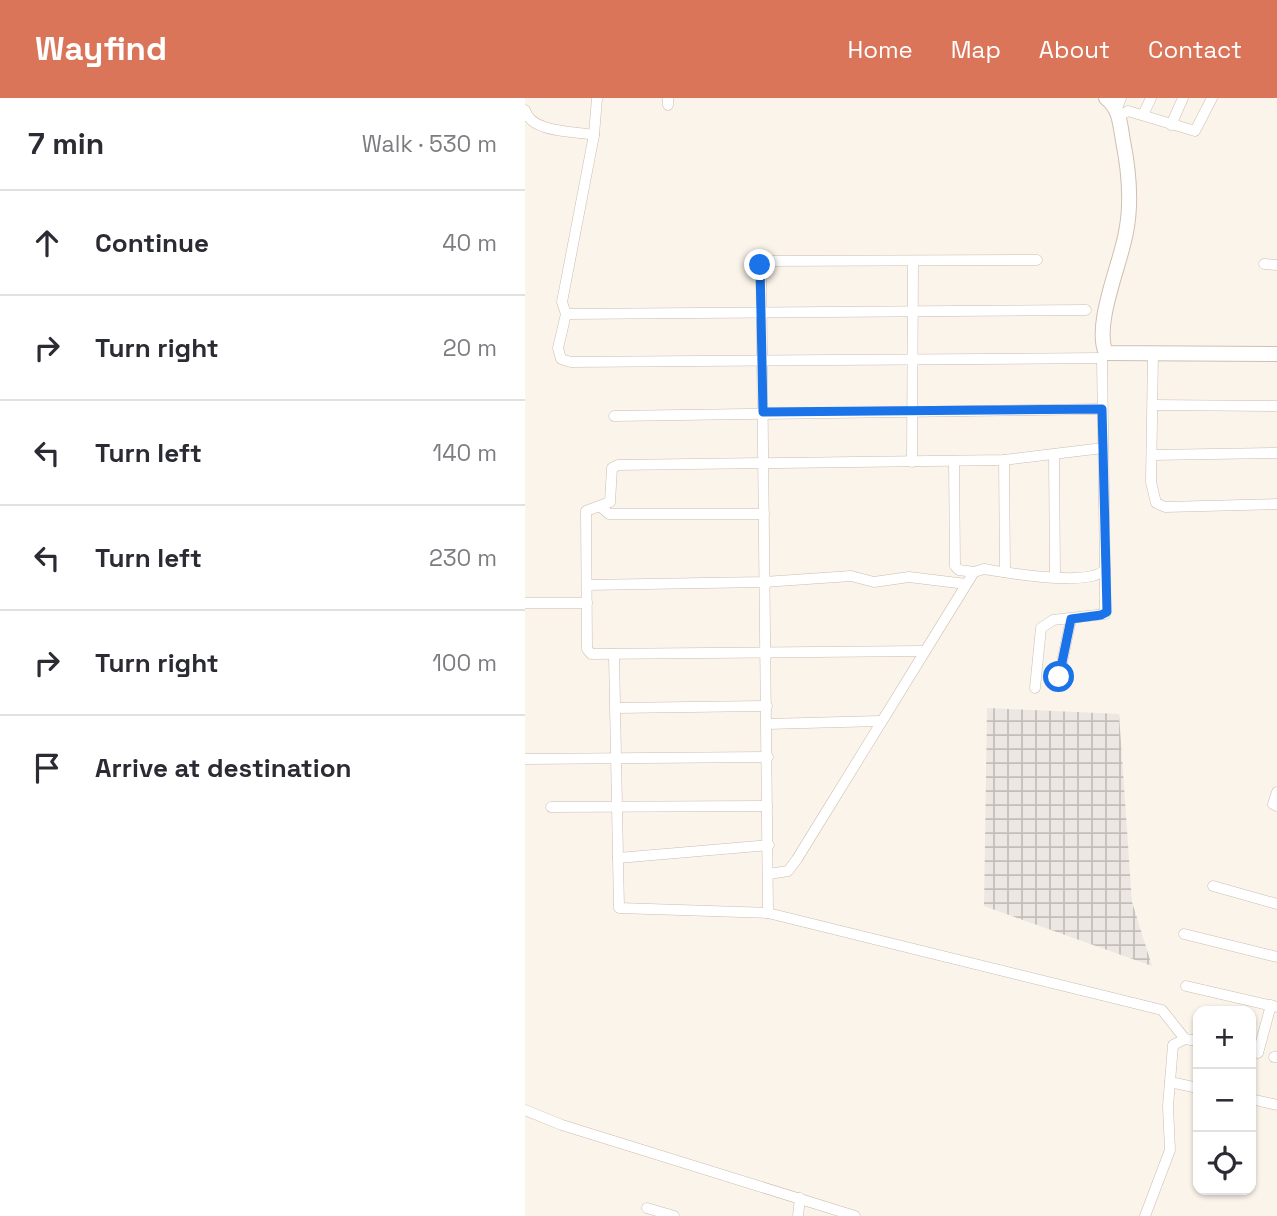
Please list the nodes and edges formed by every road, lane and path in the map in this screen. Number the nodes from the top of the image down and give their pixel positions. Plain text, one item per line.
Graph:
1 (597, 98) edge
2 (1151, 98) edge
3 (1183, 98) edge
4 (1212, 98) edge
5 (1116, 105) edge
6 (525, 110) edge
7 (1143, 115) junction
8 (1171, 125) junction
9 (594, 135) junction
10 (1037, 260) dead end
11 (913, 261) junction
12 (1264, 264) dead end
13 (1277, 265) edge
14 (1086, 310) dead end
15 (761, 311) junction
16 (913, 311) junction
17 (566, 314) junction
18 (1153, 354) junction
19 (1277, 354) edge
20 (1104, 356) junction
21 (913, 360) junction
22 (762, 362) junction
23 (1153, 405) junction
24 (1277, 406) edge
25 (1102, 409) junction
26 (763, 412) junction
27 (913, 412) junction
28 (614, 416) dead end
29 (1104, 449) junction
30 (1277, 453) edge
31 (1152, 455) junction
32 (1054, 456) junction
33 (1005, 460) junction
34 (954, 461) junction
35 (764, 462) junction
36 (912, 462) junction
37 (1277, 504) edge
38 (601, 507) junction
39 (764, 514) junction
40 (1105, 569) junction
41 (974, 572) junction
42 (1005, 572) junction
43 (1055, 577) junction
44 (764, 582) junction
45 (966, 584) junction
46 (587, 585) junction
47 (525, 603) edge
48 (587, 603) junction
49 (1071, 619) junction
50 (923, 652) junction
51 (614, 654) junction
52 (767, 654) junction
53 (1059, 677) dead end
54 (1035, 688) dead end
55 (767, 706) junction
56 (616, 708) junction
57 (880, 721) junction
58 (768, 724) junction
59 (768, 757) junction
60 (525, 758) edge
61 (617, 758) junction
62 (1277, 792) edge
63 (617, 806) junction
64 (767, 806) junction
65 (1277, 806) edge
66 (551, 807) dead end
67 (769, 845) junction
68 (618, 858) junction
69 (769, 874) junction
70 (1213, 886) dead end
71 (1277, 904) edge
72 (768, 913) junction
73 (1184, 934) dead end
74 (1277, 957) edge
75 (1186, 986) dead end
76 (1274, 1006) edge
77 (1185, 1039) junction
78 (1193, 1040) edge
79 (1256, 1052) edge
80 (1170, 1082) junction
81 (1193, 1087) edge
82 (1256, 1100) edge
83 (1277, 1105) edge
84 (525, 1110) edge
85 (800, 1198) junction
86 (647, 1208) dead end
87 (674, 1216) edge
88 (799, 1216) edge
89 (855, 1216) edge
90 (1145, 1216) edge

1 - 9 street
2 - 7 street
3 - 8 street
4 - 8 street
5 - 7 street
5 - 20 street
6 - 9 street
7 - 8 street
9 - 17 street
10 - 11 street
11 - 15 street
11 - 16 street
12 - 13 street
14 - 16 street
15 - 16 street
15 - 17 street
15 - 22 street
16 - 21 street
17 - 22 street
18 - 19 street
18 - 20 street
18 - 23 street
20 - 21 street
20 - 25 street
21 - 22 street
21 - 27 street
22 - 26 street
23 - 24 street
23 - 31 street
25 - 27 street
25 - 29 street
26 - 27 street
26 - 28 street
26 - 35 street
27 - 36 street
29 - 32 street
29 - 40 street
30 - 31 street
31 - 37 street
32 - 33 street
32 - 43 street
33 - 34 street
33 - 42 street
34 - 36 street
34 - 41 street
35 - 36 street
35 - 38 street
35 - 39 street
38 - 39 street
38 - 46 street
39 - 44 street
40 - 43 street
40 - 49 street
41 - 42 street
41 - 45 street
42 - 43 street
44 - 45 street
44 - 46 street
44 - 52 street
45 - 50 street
46 - 48 street
47 - 48 street
48 - 51 street
49 - 53 street
49 - 54 street
50 - 52 street
50 - 57 street
51 - 52 street
51 - 56 street
52 - 55 street
55 - 56 street
55 - 58 street
56 - 61 street
57 - 58 street
57 - 69 street
58 - 59 street
59 - 61 street
59 - 64 street
60 - 61 street
61 - 63 street
62 - 65 street
63 - 64 street
63 - 66 street
63 - 68 street
64 - 67 street
67 - 68 street
67 - 69 street
68 - 72 street
69 - 72 street
70 - 71 street
72 - 77 street
73 - 74 street
75 - 76 street
76 - 79 street
77 - 78 street
77 - 80 street
80 - 81 street
80 - 90 street
82 - 83 street
84 - 85 street
85 - 88 street
85 - 89 street
86 - 87 street

